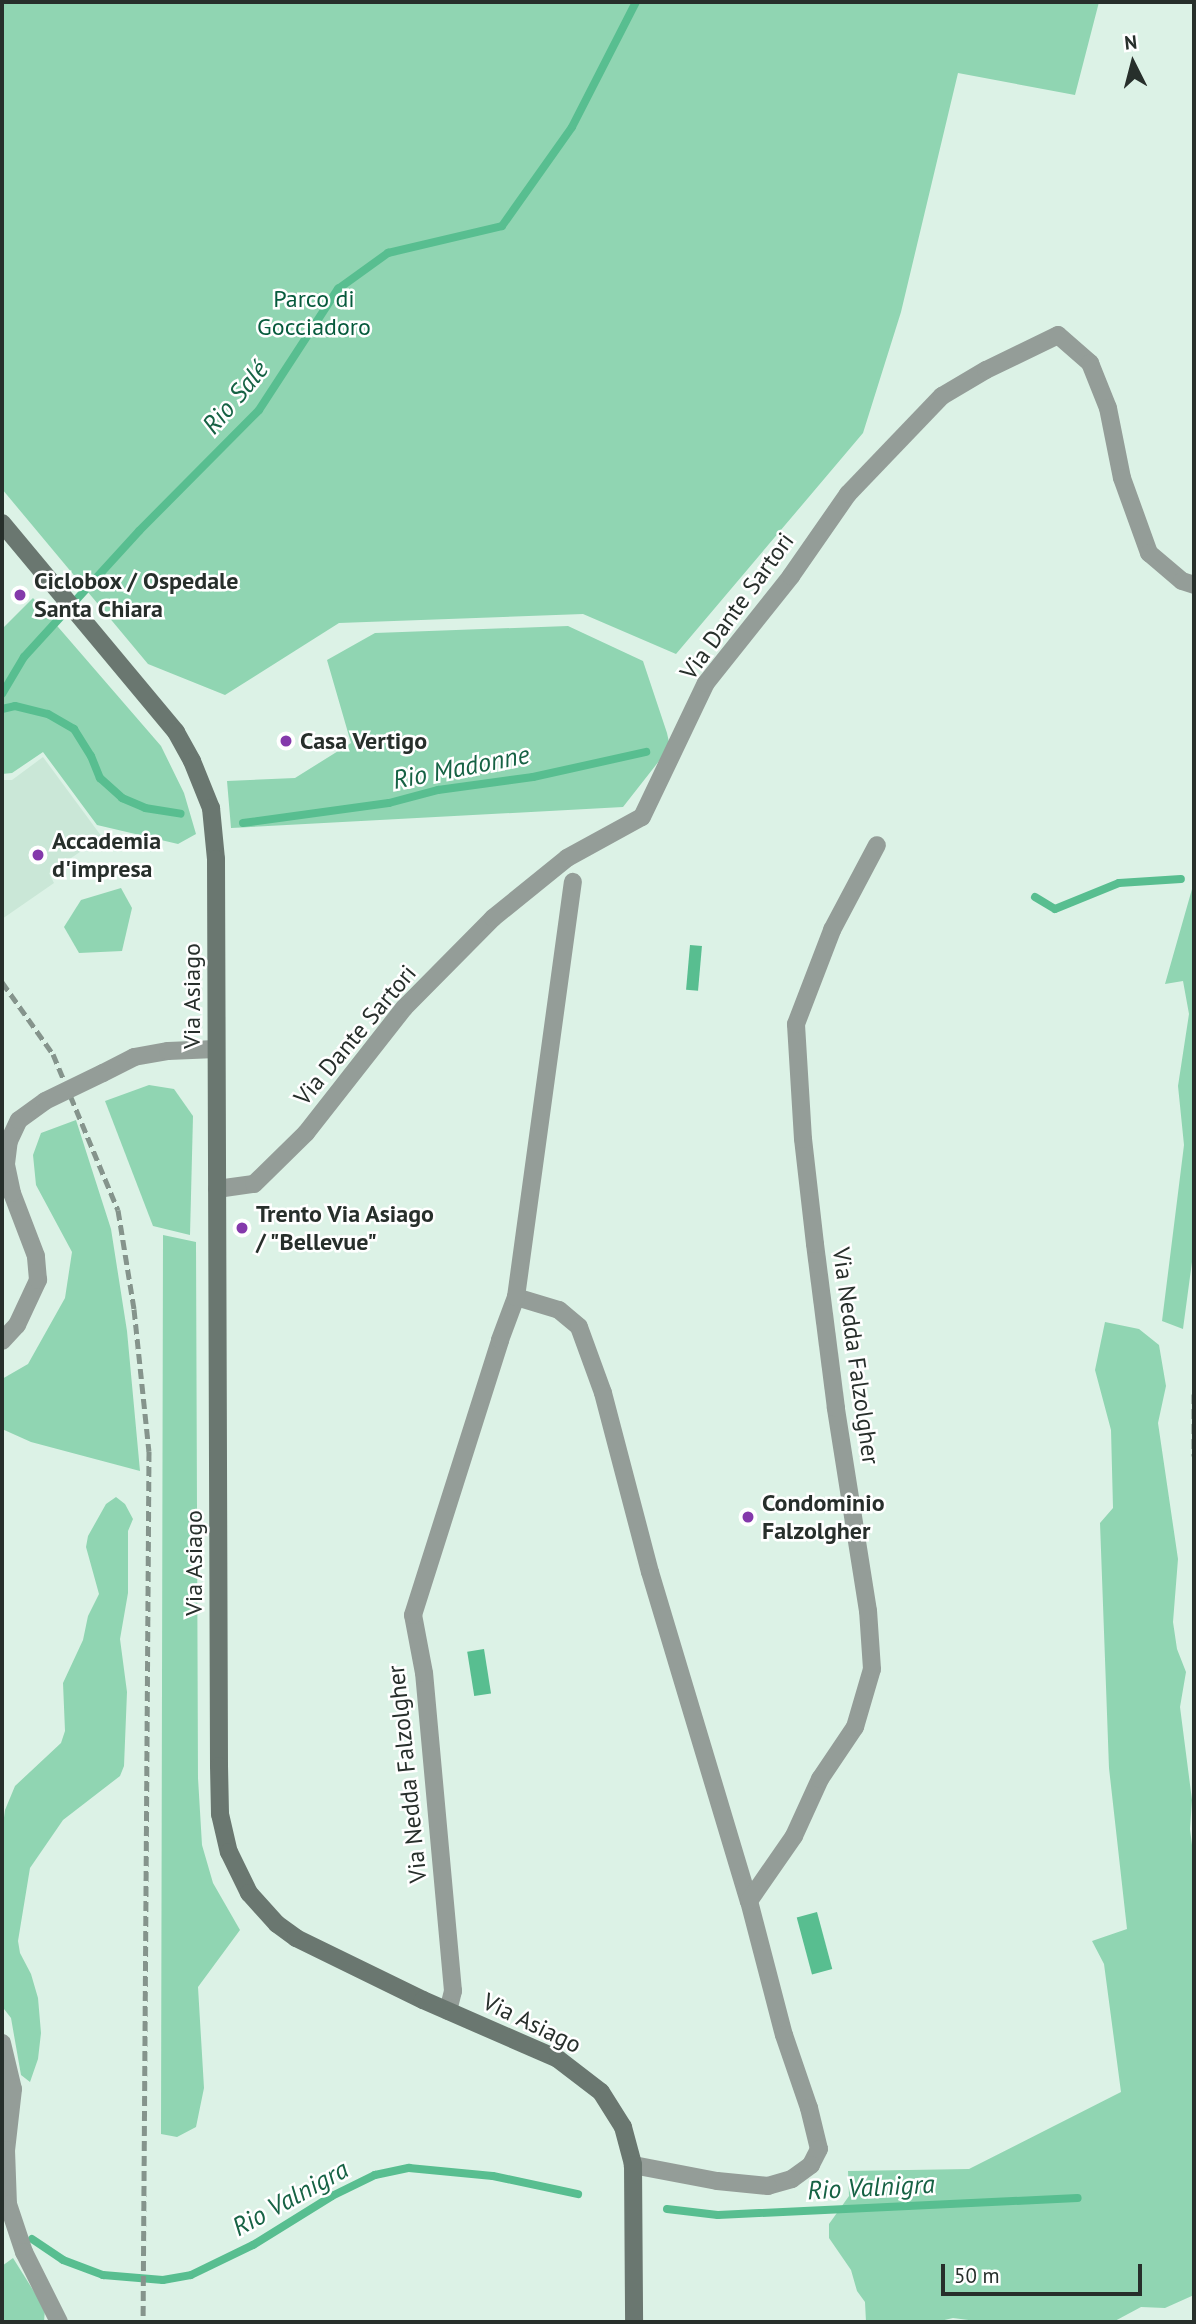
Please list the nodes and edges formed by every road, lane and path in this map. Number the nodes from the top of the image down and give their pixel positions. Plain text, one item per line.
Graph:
1 (2, 523) edge
2 (1194, 585) edge
3 (877, 845) dead end
4 (573, 883) dead end
5 (216, 1049) junction
6 (217, 1189) junction
7 (516, 1297) junction
8 (2, 1341) edge
9 (748, 1900) junction
10 (448, 2011) junction
11 (2, 2043) edge
12 (633, 2165) junction
13 (59, 2322) edge
14 (634, 2322) edge

1 - 5 main road, Via Asiago
2 - 6 street, Via Dante Sartori
3 - 9 street, Via Nedda Falzolgher
4 - 7 street, Via Nedda Falzolgher
5 - 6 main road, Via Asiago
5 - 8 street, bridge
6 - 10 main road, Via Asiago
7 - 9 street
7 - 10 street, Via Nedda Falzolgher
9 - 12 street
10 - 12 main road, Via Asiago
11 - 13 street
12 - 14 main road, Via Asiago

